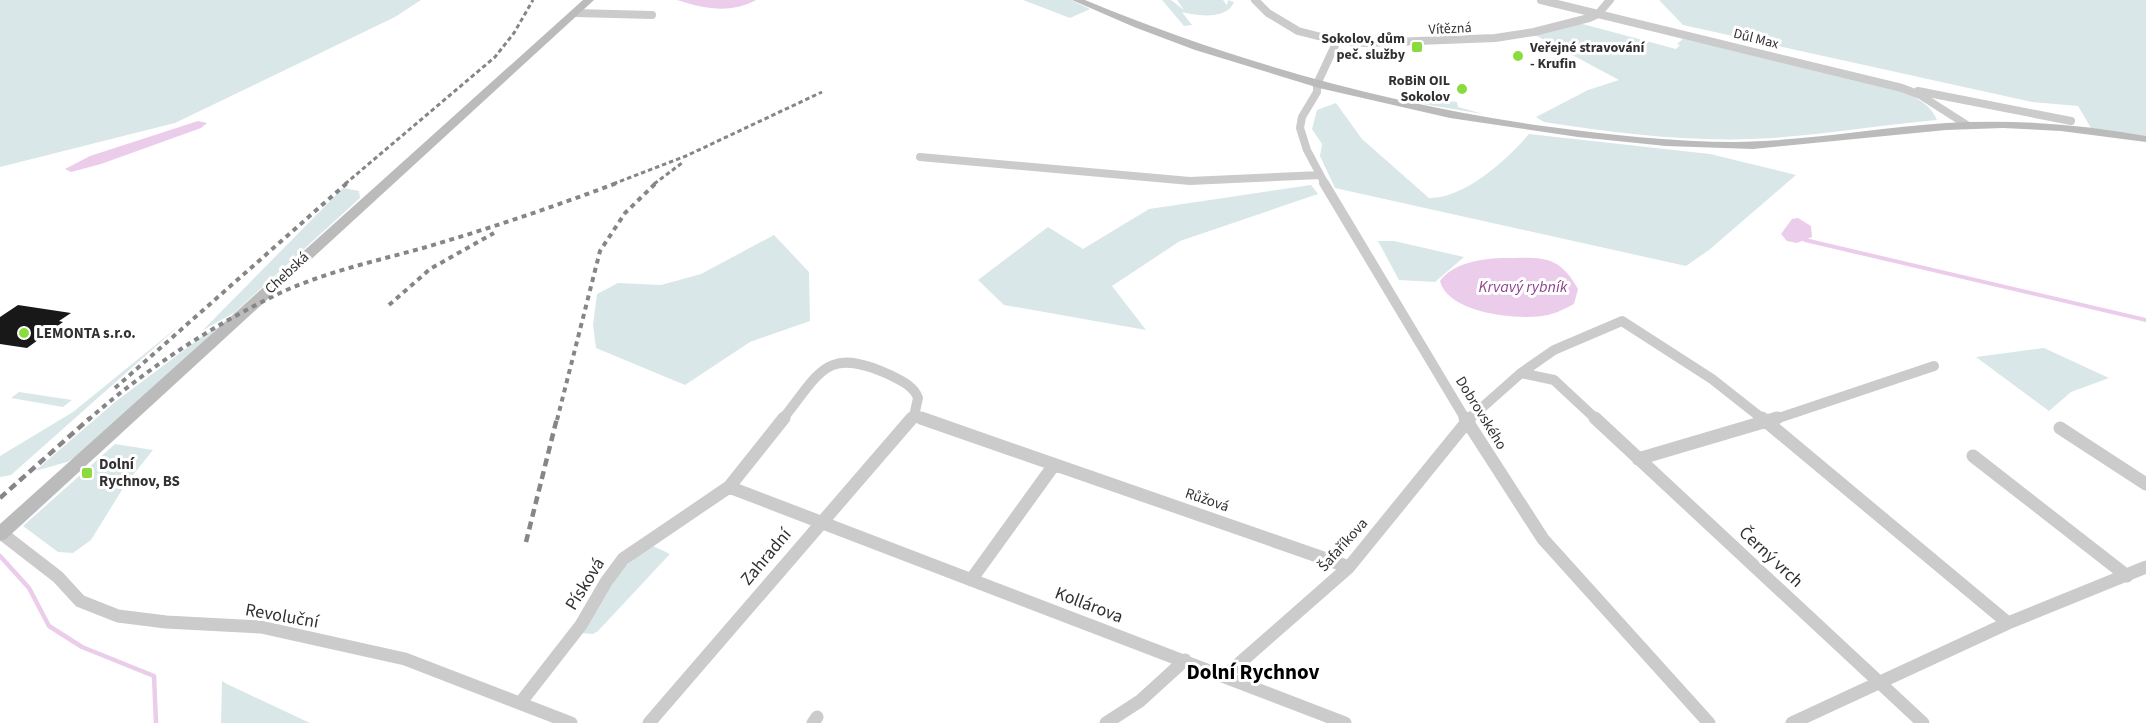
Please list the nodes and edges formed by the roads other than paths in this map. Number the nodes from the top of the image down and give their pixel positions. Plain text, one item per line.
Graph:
1 (589, 0) edge
2 (1077, 0) edge
3 (1255, 0) edge
4 (1541, 0) edge
5 (1610, 0) edge
6 (575, 13) junction
7 (1598, 14) junction
8 (652, 15) dead end
9 (1337, 41) junction
10 (1317, 84) junction
11 (1909, 90) junction
12 (2071, 121) dead end
13 (1967, 125) junction
14 (2146, 139) edge
15 (920, 157) dead end
16 (1320, 175) junction
17 (1934, 366) dead end
18 (1521, 374) junction
19 (914, 416) junction
20 (1467, 420) junction
21 (1767, 422) junction
22 (2060, 428) dead end
23 (1973, 456) dead end
24 (1638, 459) junction
25 (1054, 465) junction
26 (2146, 484) edge
27 (729, 487) junction
28 (818, 524) junction
29 (1, 534) edge
30 (1349, 567) junction
31 (2146, 567) edge
32 (2127, 576) junction
33 (971, 580) junction
34 (2008, 623) junction
35 (1185, 660) junction
36 (1226, 675) junction
37 (1881, 682) junction
38 (521, 702) junction
39 (571, 723) edge
40 (649, 723) edge
41 (1106, 723) edge
42 (1345, 723) edge
43 (1709, 723) edge
44 (1792, 723) edge
45 (1923, 723) edge

1 - 6 main road, Chebská
2 - 10 main road
3 - 9 street, Vítězná
4 - 7 street
5 - 7 street
6 - 8 street
6 - 29 main road, Chebská
7 - 9 street, Vítězná
7 - 11 street, Důl Max
9 - 10 street, Dobrovského
10 - 13 main road
10 - 16 street, Dobrovského
11 - 12 street, Důl Max
11 - 13 street, Důl Max
13 - 14 main road
15 - 16 street
16 - 20 street, Dobrovského
17 - 21 street
18 - 20 street
18 - 21 street
18 - 24 street, Černý vrch
19 - 25 street, Růžová
19 - 27 street, Písková
19 - 28 street, Zahradní
20 - 30 street, Šafaříkova
20 - 43 street, Dobrovského
21 - 24 street
21 - 34 street
22 - 26 street
23 - 32 street
24 - 37 street, Černý vrch
25 - 30 street, Růžová
25 - 33 street
27 - 28 street
27 - 38 street, Písková
28 - 33 street, Kollárova
28 - 40 street, Zahradní
29 - 38 street, Revoluční
30 - 36 street, Šafaříkova
31 - 32 street
32 - 34 street
33 - 35 street, Kollárova
34 - 37 street
35 - 36 street, Kollárova
35 - 41 street
36 - 42 street, Kollárova
37 - 44 street
37 - 45 street, Černý vrch
38 - 39 street, Revoluční

